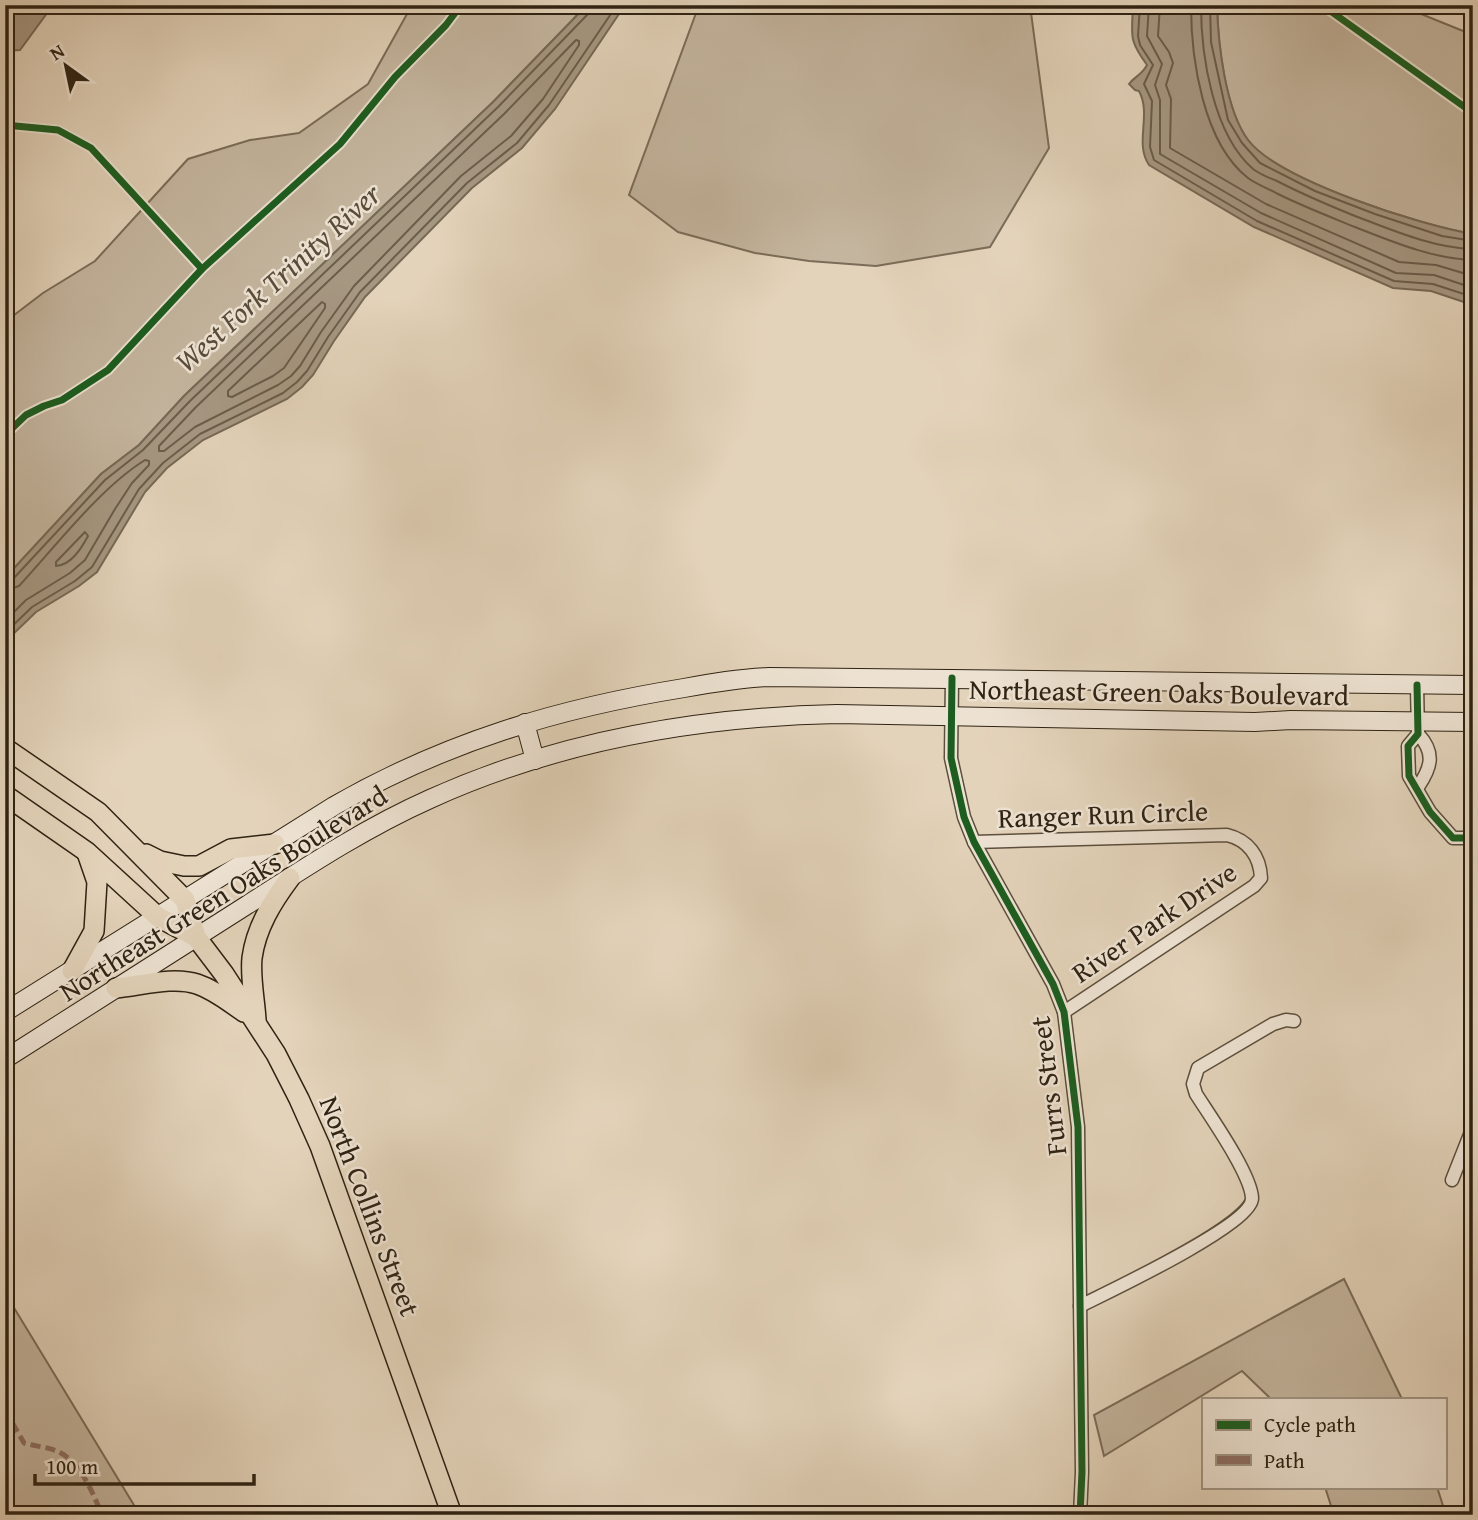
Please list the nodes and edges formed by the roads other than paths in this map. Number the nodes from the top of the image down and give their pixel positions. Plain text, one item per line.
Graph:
1 (952, 678) junction
2 (1417, 685) junction
3 (1473, 685) edge
4 (951, 716) junction
5 (1473, 722) edge
6 (525, 723) junction
7 (1418, 728) junction
8 (5, 748) edge
9 (535, 760) junction
10 (1418, 787) junction
11 (5, 795) edge
12 (1234, 837) joint
13 (1473, 838) edge
14 (974, 842) junction
15 (275, 844) junction
16 (138, 850) junction
17 (87, 852) junction
18 (290, 878) junction
19 (185, 900) junction
20 (158, 917) junction
21 (196, 937) junction
22 (72, 971) junction
23 (116, 989) junction
24 (5, 1012) edge
25 (1064, 1012) junction
26 (256, 1021) junction
27 (1294, 1021) dead end
28 (5, 1059) edge
29 (1473, 1127) edge
30 (1452, 1180) dead end
31 (1080, 1306) junction
32 (452, 1515) edge
33 (1080, 1515) edge

1 - 2 main road, Northeast Green Oaks Boulevard
1 - 4 street, Furrs Street
1 - 6 main road, Northeast Green Oaks Boulevard
2 - 3 main road, Northeast Green Oaks Boulevard
2 - 7 street
4 - 7 main road, Northeast Green Oaks Boulevard
4 - 9 main road, Northeast Green Oaks Boulevard
4 - 14 street, Furrs Street
5 - 7 main road, Northeast Green Oaks Boulevard
6 - 9 main road
6 - 15 main road, Northeast Green Oaks Boulevard
7 - 10 street
7 - 10 street
8 - 16 main road, North Collins Street
9 - 18 main road, Northeast Green Oaks Boulevard
10 - 13 street
11 - 17 main road, North Collins Street
12 - 14 street, Ranger Run Circle
12 - 25 street, River Park Drive
14 - 25 street, Furrs Street
15 - 16 main road
15 - 19 main road, Northeast Green Oaks Boulevard
16 - 19 main road, North Collins Street
17 - 20 main road, North Collins Street
17 - 22 main road
18 - 21 main road, Northeast Green Oaks Boulevard
18 - 26 main road
19 - 20 main road, Northeast Green Oaks Boulevard
19 - 21 main road, North Collins Street
20 - 21 main road, North Collins Street
20 - 22 main road, Northeast Green Oaks Boulevard
21 - 23 main road, Northeast Green Oaks Boulevard
21 - 26 main road, North Collins Street
22 - 24 main road, Northeast Green Oaks Boulevard
23 - 26 main road
23 - 28 main road, Northeast Green Oaks Boulevard
25 - 31 street, Furrs Street
26 - 32 main road, North Collins Street
27 - 31 street
29 - 30 street
31 - 33 street, Furrs Street

